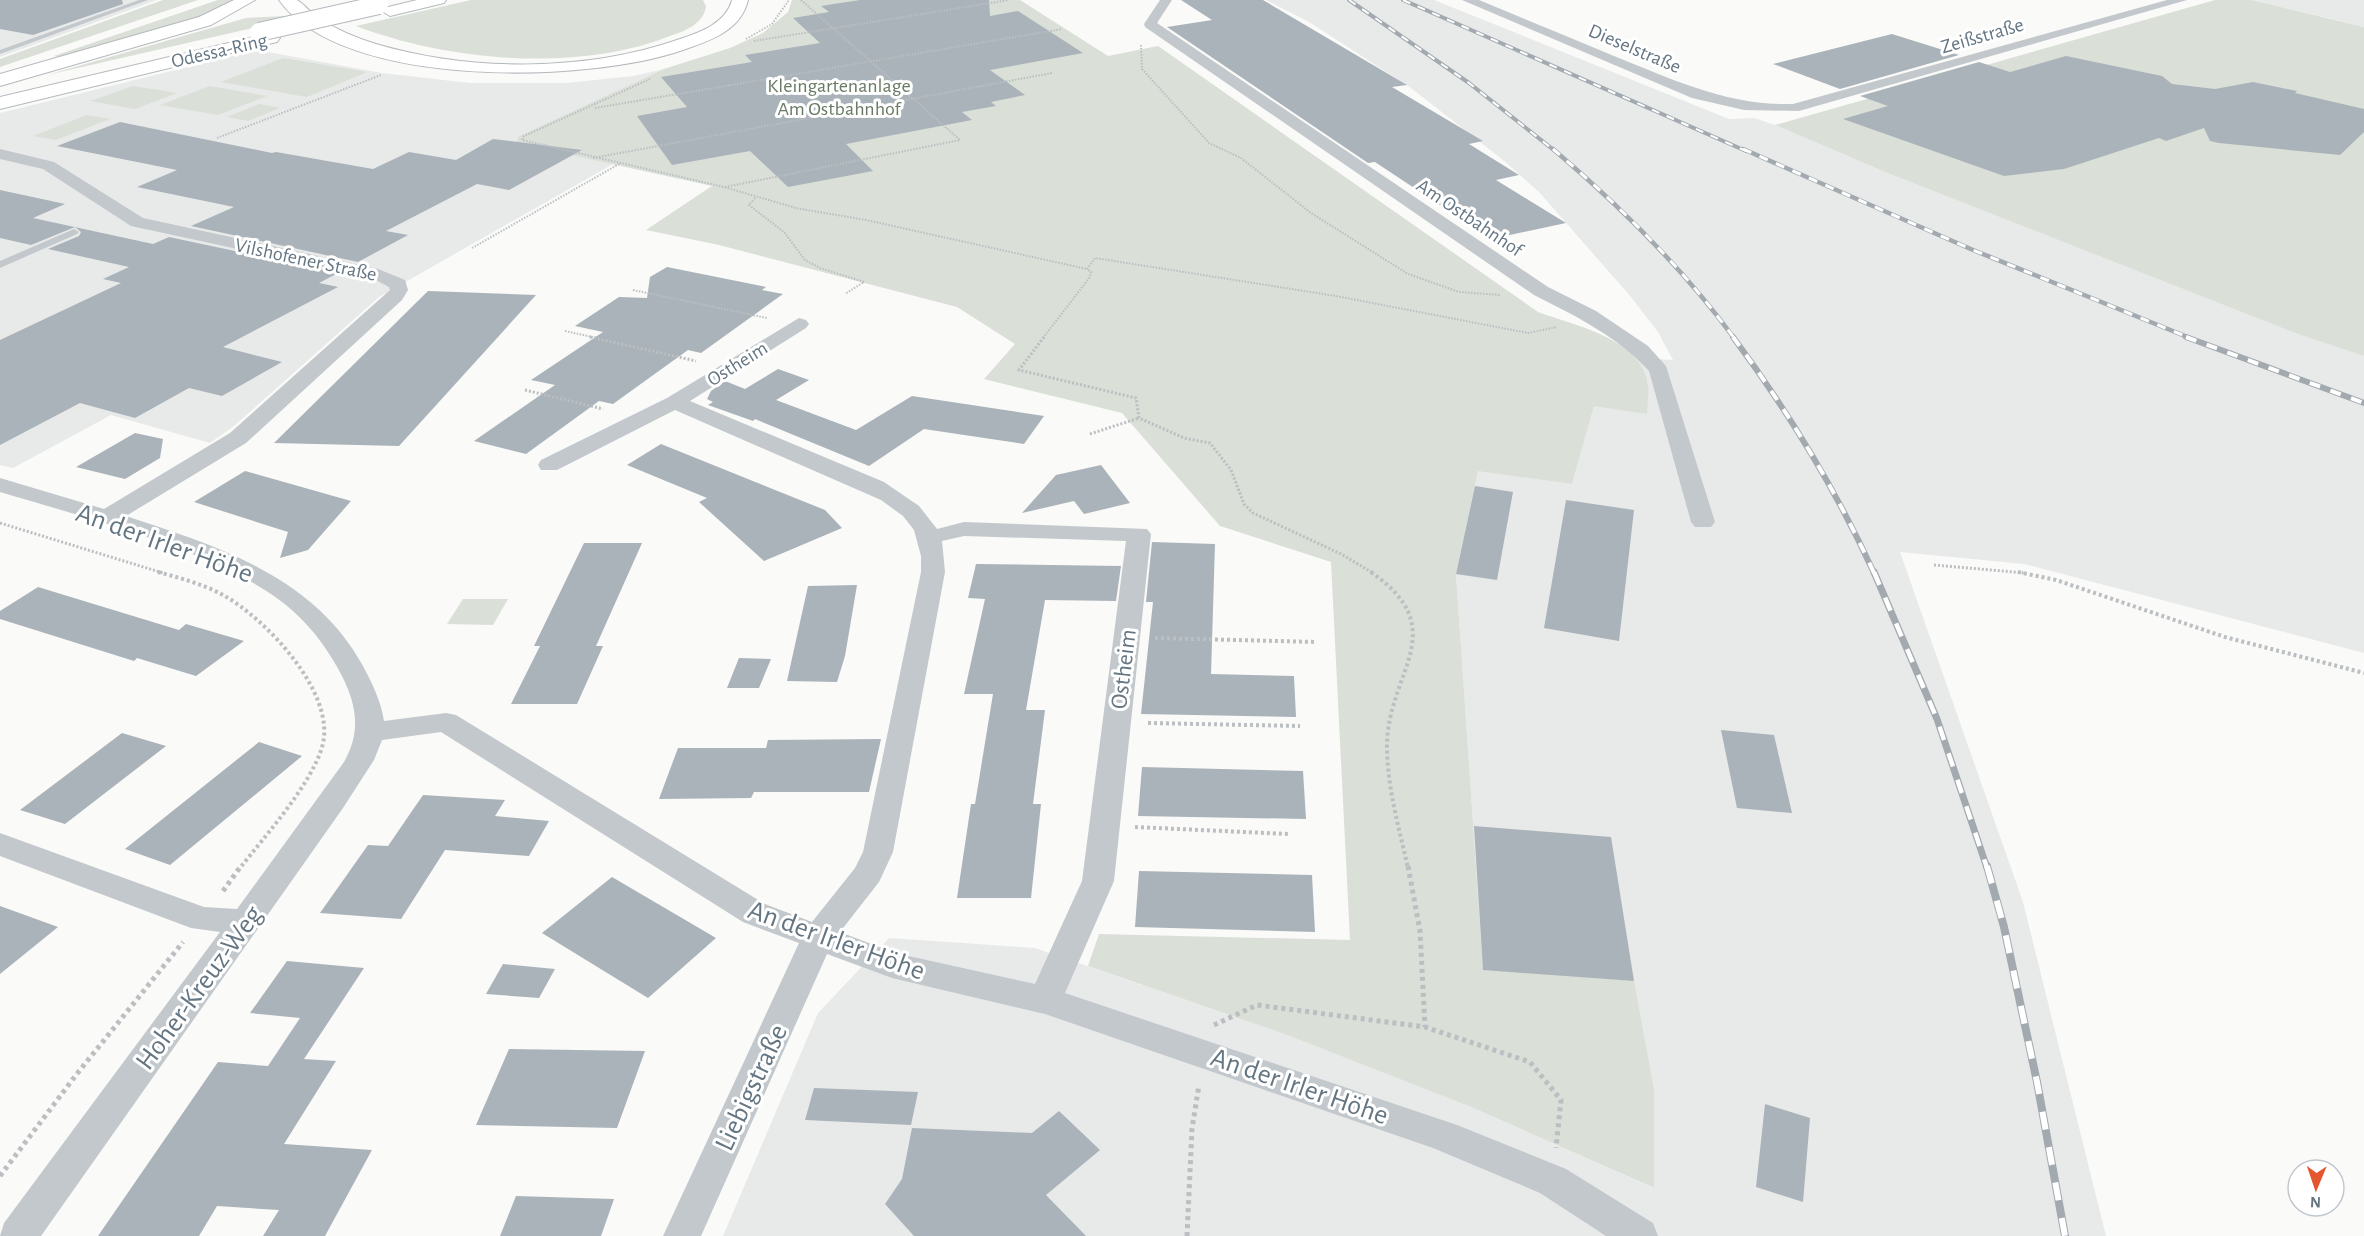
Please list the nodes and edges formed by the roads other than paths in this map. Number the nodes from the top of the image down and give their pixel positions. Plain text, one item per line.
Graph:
1 (145, 0) edge
2 (247, 0) edge
3 (287, 0) edge
4 (309, 0) edge
5 (437, 0) edge
6 (740, 0) edge
7 (1166, 0) edge
8 (1468, 0) edge
9 (2181, 0) edge
10 (390, 5) edge
11 (715, 11) dead end
12 (265, 35) junction
13 (0, 52) edge
14 (0, 80) edge
15 (0, 93) edge
16 (0, 103) edge
17 (1794, 108) joint
18 (0, 154) edge
19 (74, 232) dead end
20 (0, 265) edge
21 (798, 324) road end
22 (674, 402) junction
23 (549, 465) dead end
24 (0, 485) edge
25 (108, 517) junction
26 (1703, 522) dead end
27 (931, 537) junction
28 (370, 733) junction
29 (0, 844) edge
30 (245, 922) junction
31 (818, 938) junction
32 (1045, 1000) junction
33 (18, 1236) edge
34 (682, 1236) edge
35 (1639, 1236) edge

1 - 13 lane
2 - 14 highway
3 - 6 highway
4 - 11 highway
5 - 10 highway, Odessa-Ring
7 - 26 street, Am Ostbahnhof
8 - 17 street, Dieselstraße
9 - 17 street, Zeißstraße
10 - 12 highway, Odessa-Ring
12 - 15 highway, Odessa-Ring
12 - 16 highway, Odessa-Ring
18 - 25 street, Vilshofener Straße
19 - 20 lane
21 - 22 street, Ostheim
22 - 23 street, Ostheim
22 - 27 street, Ostheim
24 - 25 street, An der Irler Höhe
25 - 28 street, An der Irler Höhe
27 - 31 street
27 - 32 street, Ostheim
28 - 30 street, Hoher-Kreuz-Weg
28 - 31 street, An der Irler Höhe
29 - 30 street
30 - 33 street, Hoher-Kreuz-Weg
31 - 32 street, An der Irler Höhe
31 - 34 street, Liebigstraße
32 - 35 street, An der Irler Höhe

